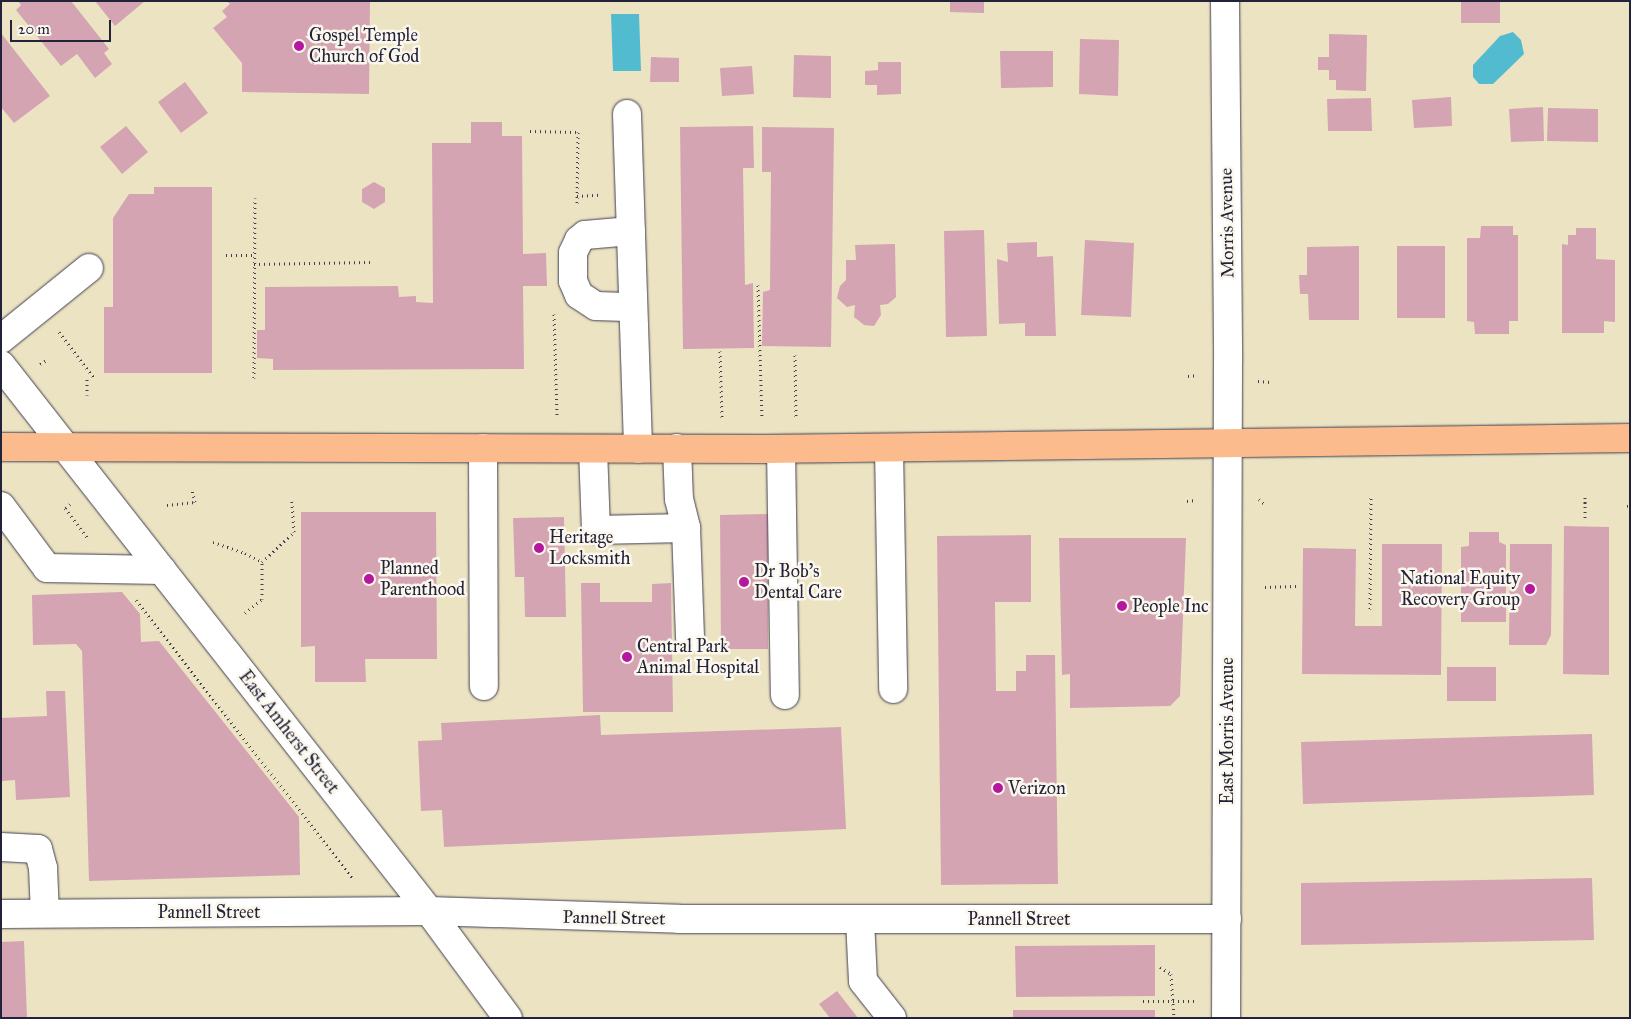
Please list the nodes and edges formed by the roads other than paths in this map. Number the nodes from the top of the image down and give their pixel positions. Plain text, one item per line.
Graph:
1 (1225, 1) edge
2 (627, 114) dead end
3 (631, 231) junction
4 (89, 268) dead end
5 (633, 307) junction
6 (1, 339) edge
7 (1, 365) edge
8 (1630, 438) edge
9 (1227, 444) junction
10 (1, 447) edge
11 (67, 448) junction
12 (482, 448) junction
13 (677, 448) junction
14 (889, 448) junction
15 (593, 449) junction
16 (638, 449) junction
17 (782, 449) junction
18 (1, 506) edge
19 (686, 528) junction
20 (162, 570) junction
21 (690, 638) dead end
22 (484, 686) dead end
23 (893, 689) dead end
24 (785, 695) dead end
25 (1, 847) edge
26 (429, 911) junction
27 (1, 914) edge
28 (45, 914) junction
29 (1227, 919) junction
30 (860, 920) junction
31 (508, 1018) edge
32 (892, 1018) edge
33 (1226, 1018) edge

1 - 9 street, Morris Avenue
2 - 3 street
3 - 5 street
3 - 5 street
4 - 6 street
5 - 16 street
7 - 11 street, East Amherst Street
8 - 9 main road
9 - 14 main road
9 - 29 street, East Morris Avenue
10 - 11 main road
11 - 12 main road
11 - 20 street, East Amherst Street
12 - 15 main road
12 - 22 street
13 - 16 main road
13 - 17 main road
13 - 19 street
14 - 17 main road
14 - 23 street
15 - 16 main road
15 - 19 street
17 - 24 street
18 - 20 street
19 - 21 street
20 - 26 street, East Amherst Street
25 - 28 street
26 - 28 street, Pannell Street
26 - 30 street, Pannell Street
26 - 31 street, East Amherst Street
27 - 28 street, Pannell Street
29 - 30 street, Pannell Street
29 - 33 street, East Morris Avenue
30 - 32 street

